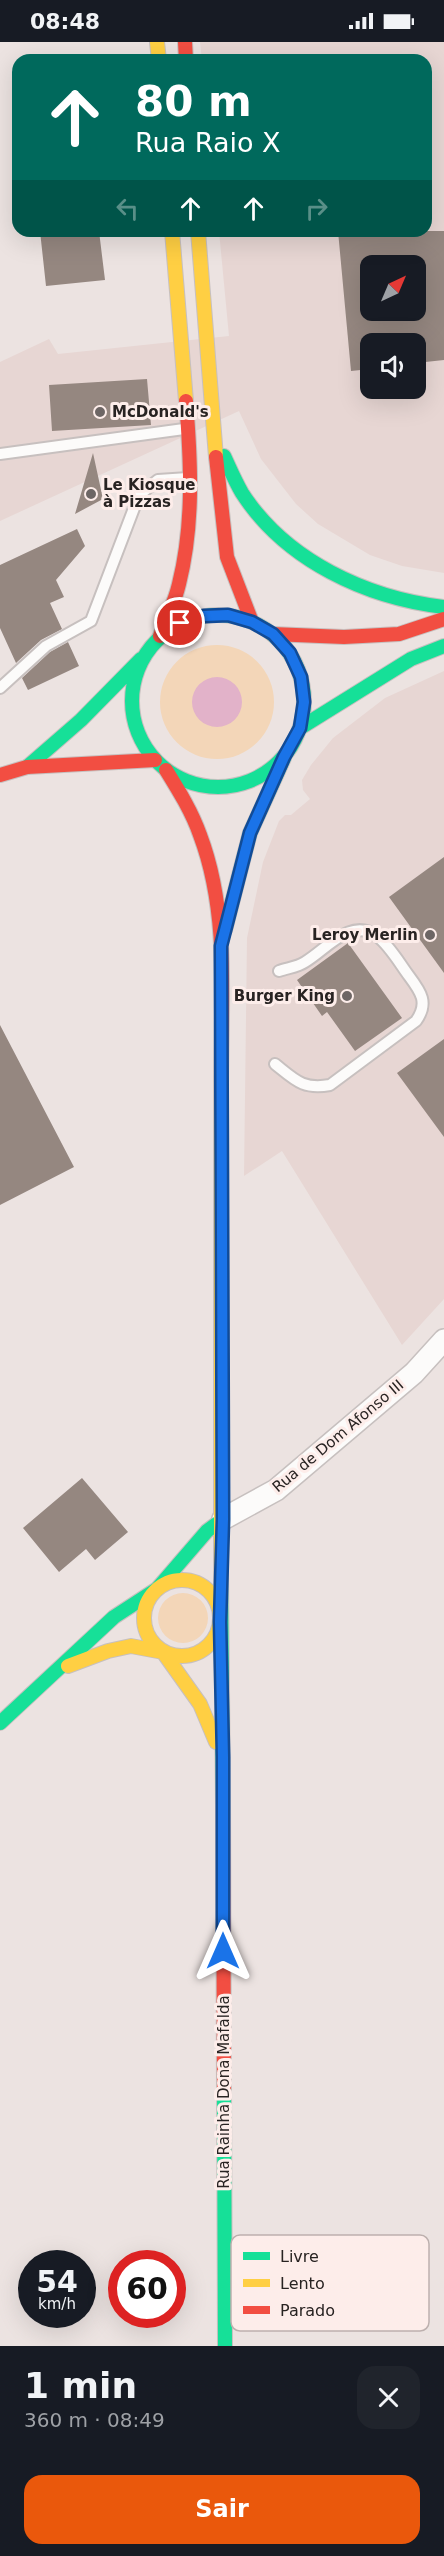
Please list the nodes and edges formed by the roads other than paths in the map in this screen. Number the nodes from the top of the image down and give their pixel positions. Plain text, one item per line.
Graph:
1 (172, 237) edge
2 (198, 237) edge
3 (188, 428) junction
4 (213, 432) junction
5 (0, 453) edge
6 (191, 477) junction
7 (444, 607) edge
8 (444, 619) edge
9 (252, 622) junction
10 (273, 634) junction
11 (160, 636) junction
12 (444, 646) edge
13 (142, 658) junction
14 (0, 688) edge
15 (300, 728) junction
16 (284, 757) junction
17 (155, 760) junction
18 (27, 767) junction
19 (166, 770) junction
20 (0, 775) edge
21 (221, 946) junction
22 (279, 971) dead end
23 (275, 1064) dead end
24 (444, 1340) edge
25 (223, 1519) junction
26 (157, 1589) junction
27 (220, 1622) junction
28 (163, 1652) junction
29 (59, 1670) junction
30 (0, 1723) edge
31 (223, 1757) junction
32 (225, 2346) edge

1 - 3 main road
2 - 4 main road
3 - 5 lane
3 - 6 main road
4 - 7 main road
4 - 9 main road
6 - 11 main road
6 - 14 lane
8 - 10 main road
9 - 10 main road
9 - 11 main road
10 - 15 main road
11 - 13 main road
12 - 15 main road
13 - 17 main road
13 - 18 main road
15 - 16 main road
16 - 19 main road
16 - 21 main road
17 - 18 main road
17 - 19 main road
18 - 20 main road
19 - 21 main road
21 - 25 main road
22 - 23 lane
24 - 25 street, Rua de Dom Afonso III
25 - 26 main road
25 - 27 main road
26 - 27 main road
26 - 28 main road
26 - 29 main road
27 - 28 main road
27 - 31 main road, Rua Rainha Dona Mafalda
28 - 29 main road
28 - 31 main road
29 - 30 main road
31 - 32 main road, Rua Rainha Dona Mafalda

